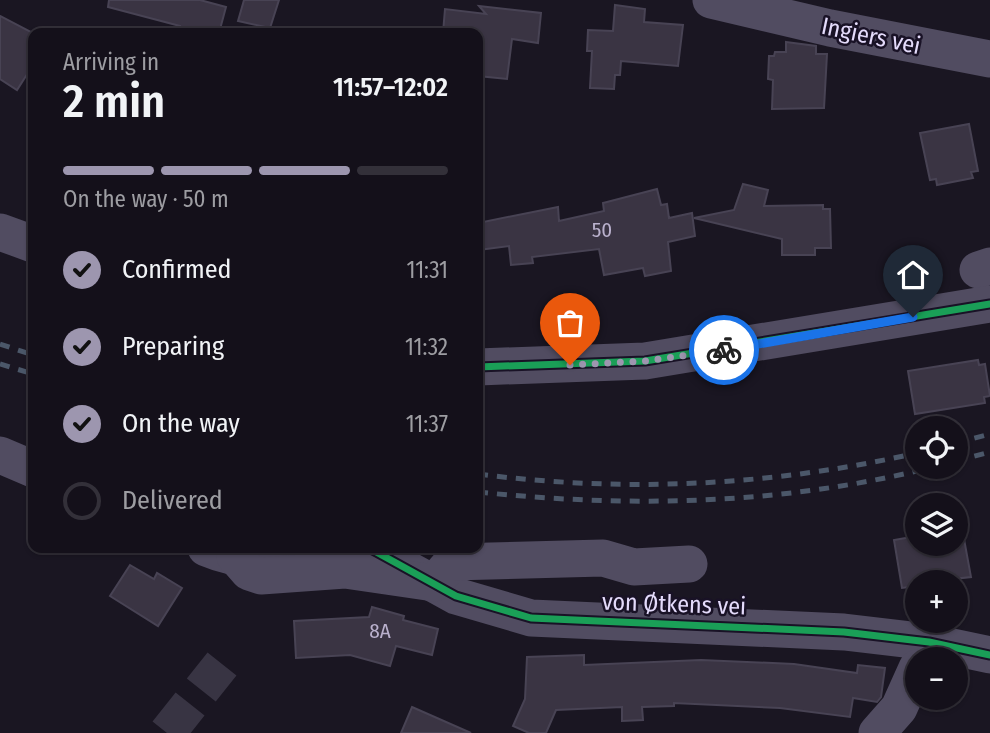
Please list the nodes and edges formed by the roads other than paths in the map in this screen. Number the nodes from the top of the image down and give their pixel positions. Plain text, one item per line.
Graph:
1 (711, 0) edge
2 (990, 59) edge
3 (0, 232) edge
4 (28, 242) edge
5 (0, 258) edge
6 (28, 267) edge
7 (990, 304) edge
8 (483, 367) edge
9 (0, 455) edge
10 (28, 467) edge
11 (221, 553) edge
12 (223, 553) edge
13 (283, 553) edge
14 (378, 553) edge
15 (689, 564) dead end
16 (434, 583) junction
17 (905, 653) edge
18 (968, 655) edge
19 (990, 655) edge
20 (905, 694) edge
21 (877, 733) edge

1 - 2 street, Ingiers vei
3 - 4 street
5 - 6 street
7 - 8 street
9 - 10 street
11 - 16 street
12 - 13 street
14 - 16 street, von Øtkens vei
15 - 16 street, von Øtkens vei
16 - 17 street, von Øtkens vei
18 - 19 street, von Øtkens vei
20 - 21 street

